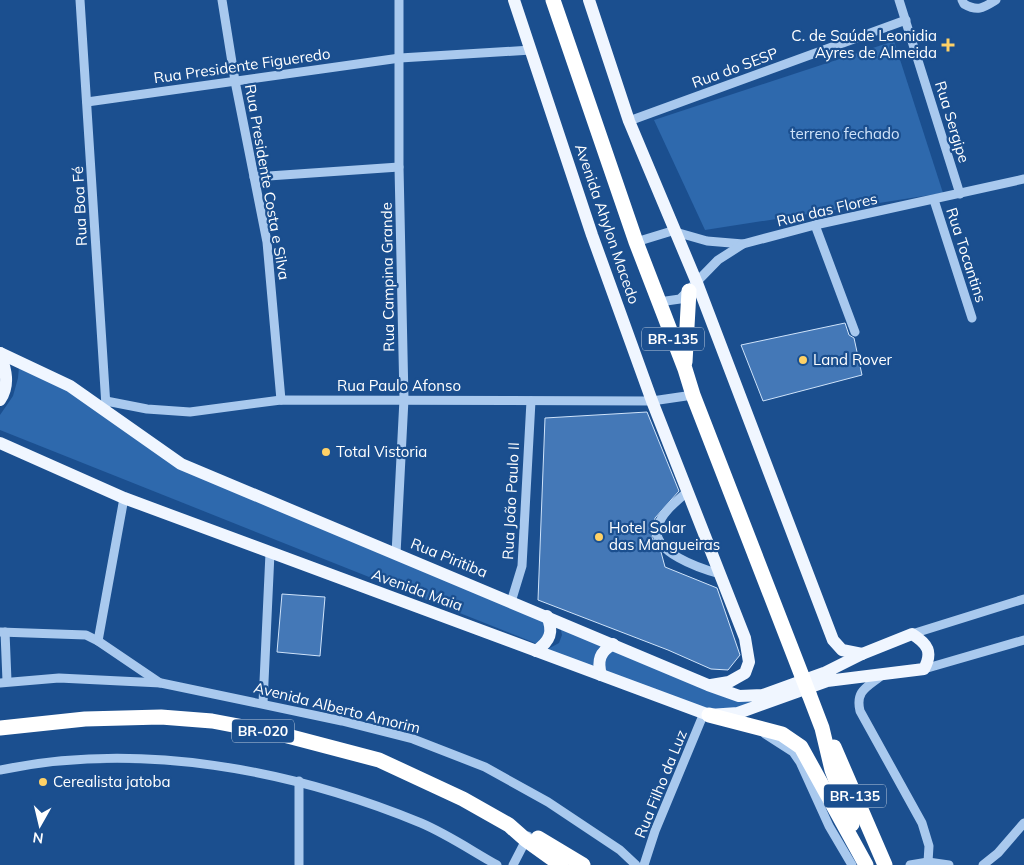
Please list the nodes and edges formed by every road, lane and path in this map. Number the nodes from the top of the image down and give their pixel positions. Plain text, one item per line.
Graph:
1 (80, 0) edge
2 (222, 0) edge
3 (399, 0) edge
4 (514, 0) edge
5 (553, 0) edge
6 (589, 0) edge
7 (899, 0) edge
8 (962, 0) edge
9 (996, 0) edge
10 (906, 20) junction
11 (531, 50) junction
12 (400, 58) junction
13 (235, 81) junction
14 (88, 102) junction
15 (629, 121) junction
16 (399, 167) junction
17 (254, 177) junction
18 (1024, 180) edge
19 (960, 194) junction
20 (934, 200) junction
21 (815, 225) junction
22 (675, 231) junction
23 (636, 242) junction
24 (743, 244) junction
25 (693, 287) junction
26 (658, 302) junction
27 (972, 318) dead end
28 (855, 332) dead end
29 (0, 353) edge
30 (685, 369) junction
31 (693, 396) junction
32 (404, 399) junction
33 (0, 400) edge
34 (281, 400) junction
35 (531, 401) junction
36 (652, 401) junction
37 (106, 406) junction
38 (0, 443) edge
39 (688, 490) junction
40 (124, 498) junction
41 (270, 553) junction
42 (396, 554) junction
43 (720, 574) junction
44 (1024, 599) edge
45 (511, 602) junction
46 (547, 616) junction
47 (2, 632) edge
48 (912, 634) junction
49 (98, 640) junction
50 (1024, 640) edge
51 (613, 644) junction
52 (536, 651) junction
53 (862, 654) junction
54 (924, 669) junction
55 (601, 675) junction
56 (882, 675) junction
57 (797, 680) junction
58 (4, 682) edge
59 (161, 683) junction
60 (708, 685) junction
61 (263, 703) junction
62 (707, 714) junction
63 (752, 725) junction
64 (0, 728) edge
65 (822, 728) junction
66 (0, 770) edge
67 (299, 781) junction
68 (1024, 823) edge
69 (528, 837) junction
70 (928, 862) junction
71 (299, 865) edge
72 (497, 865) edge
73 (513, 865) edge
74 (561, 865) edge
75 (583, 865) edge
76 (636, 865) edge
77 (644, 865) edge
78 (852, 865) edge
79 (867, 865) edge
80 (885, 865) edge
81 (910, 865) edge
82 (949, 865) edge
83 (983, 865) edge

1 - 14 street, Rua Boa Fé
2 - 13 street, Rua Presidente Costa e Silva
3 - 12 street, Rua Campina Grande
4 - 11 main road, Avenida Ahylon Macedo
5 - 23 highway, BR-135
6 - 15 main road
7 - 10 street, Rua Sergipe
8 - 9 street
10 - 15 street, Rua do SESP
10 - 19 street, Rua Sergipe
11 - 12 street, Rua Presidente Figueredo
11 - 36 main road, Avenida Ahylon Macedo
12 - 13 street, Rua Presidente Figueredo
12 - 16 street, Rua Campina Grande
13 - 14 street, Rua Presidente Figueredo
13 - 17 street, Rua Presidente Costa e Silva
14 - 37 street, Rua Boa Fé
15 - 22 main road
16 - 17 street
16 - 32 street, Rua Campina Grande
17 - 34 street, Rua Presidente Costa e Silva
18 - 19 street, Rua das Flores
19 - 20 street, Rua das Flores
20 - 21 street, Rua das Flores
20 - 27 street, Rua Tocantins
21 - 24 street, Rua das Flores
21 - 28 street
22 - 23 street
22 - 24 street, Rua das Flores
22 - 25 main road
23 - 26 highway, BR-135
24 - 25 street
25 - 26 street
25 - 30 highway
25 - 53 main road
26 - 30 highway, BR-135
29 - 33 main road
29 - 37 main road, Rua Piritiba
30 - 31 highway, BR-135
31 - 36 street, Rua Paulo Afonso
31 - 57 highway, BR-135
32 - 34 street, Rua Paulo Afonso
32 - 35 street, Rua Paulo Afonso
32 - 42 street, Rua Campina Grande
34 - 37 street, Rua Paulo Afonso
35 - 36 street, Rua Paulo Afonso
35 - 45 street, Rua João Paulo II
36 - 39 main road, Avenida Ahylon Macedo
37 - 42 main road, Rua Piritiba
38 - 40 main road, Avenida Maia
39 - 43 main road, Avenida Ahylon Macedo
39 - 43 street
40 - 41 main road, Avenida Maia
40 - 49 street
41 - 52 main road, Avenida Maia
41 - 61 street
42 - 45 main road, Rua Piritiba
43 - 60 main road, Avenida Ahylon Macedo
44 - 48 street
45 - 46 main road, Rua Piritiba
46 - 51 main road, Rua Piritiba
46 - 52 main road
47 - 49 street
47 - 58 street
48 - 53 main road, Rua Piritiba
48 - 54 main road
49 - 59 street
50 - 54 street
51 - 55 main road
51 - 60 main road, Rua Piritiba
52 - 55 main road, Avenida Maia
53 - 57 main road, Rua Piritiba
54 - 56 main road, Avenida Maia
55 - 62 main road, Avenida Maia
56 - 62 main road, Avenida Maia
56 - 70 street
57 - 60 main road, Rua Piritiba
57 - 65 highway, BR-135, bridge
58 - 59 street, Avenida Alberto Amorim
59 - 61 street, Avenida Alberto Amorim
61 - 76 street, Avenida Alberto Amorim
62 - 63 highway
62 - 77 street, Rua Filho da Luz
63 - 78 street
63 - 79 highway
64 - 69 highway, BR-020
65 - 79 highway, BR-135
65 - 80 highway, BR-135
66 - 67 street
67 - 71 street
67 - 72 street
68 - 83 street
69 - 73 street
69 - 74 highway
69 - 75 highway
70 - 81 street
70 - 82 street

